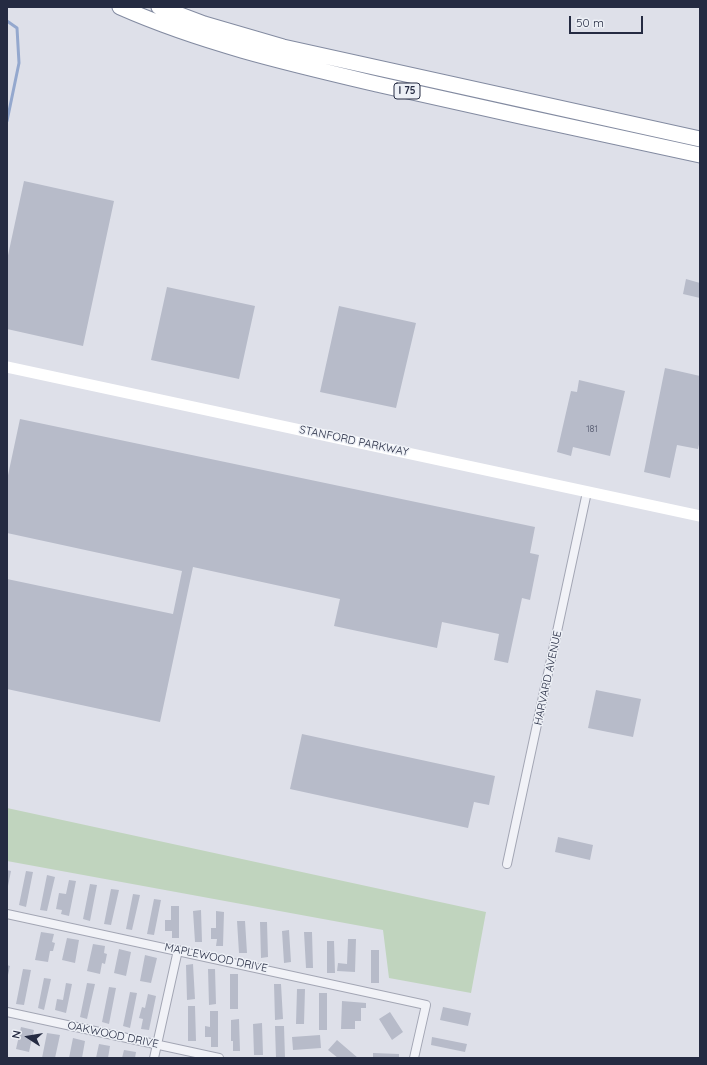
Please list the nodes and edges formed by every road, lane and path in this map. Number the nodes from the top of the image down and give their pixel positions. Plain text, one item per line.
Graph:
1 (120, 7) edge
2 (159, 7) edge
3 (700, 139) edge
4 (700, 155) edge
5 (7, 367) edge
6 (588, 492) junction
7 (700, 516) edge
8 (507, 864) dead end
9 (7, 914) edge
10 (178, 950) junction
11 (7, 1012) edge
12 (156, 1044) junction
13 (154, 1058) edge
14 (219, 1058) edge
15 (414, 1058) edge

1 - 4 highway, I 75
2 - 3 highway, I 75
5 - 6 street, STANFORD PARKWAY
6 - 7 street, STANFORD PARKWAY
6 - 8 street, HARVARD AVENUE
9 - 10 street, MAPLEWOOD DRIVE
10 - 12 street
10 - 15 street, MAPLEWOOD DRIVE
11 - 12 street, OAKWOOD DRIVE
12 - 13 street
12 - 14 street, OAKWOOD DRIVE

